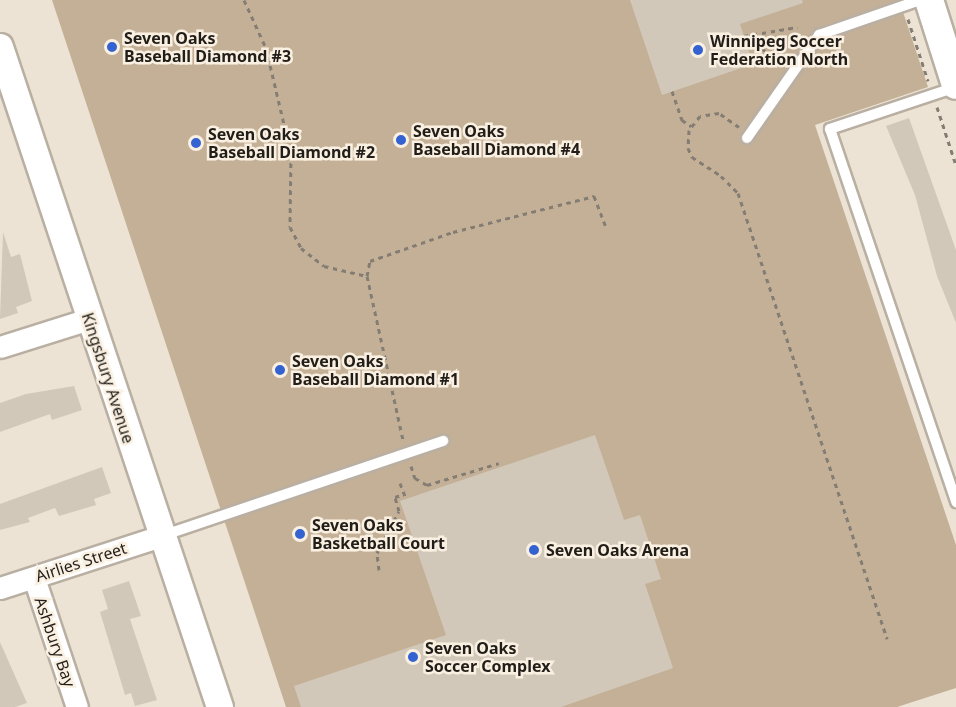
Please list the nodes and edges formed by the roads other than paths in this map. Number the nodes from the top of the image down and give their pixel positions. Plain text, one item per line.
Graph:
1 (921, 0) edge
2 (929, 0) edge
3 (0, 47) edge
4 (956, 86) edge
5 (747, 138) road end
6 (89, 319) junction
7 (0, 347) edge
8 (443, 441) dead end
9 (956, 502) edge
10 (161, 536) junction
11 (34, 578) junction
12 (0, 588) edge
13 (77, 707) edge
14 (220, 707) edge

1 - 5 lane
2 - 4 main road
3 - 6 street, Kingsbury Avenue
4 - 9 lane
6 - 7 street
6 - 10 street, Kingsbury Avenue
8 - 10 lane
10 - 11 street, Airlies Street
10 - 14 street, Kingsbury Avenue
11 - 12 street, Airlies Street
11 - 13 street, Ashbury Bay

